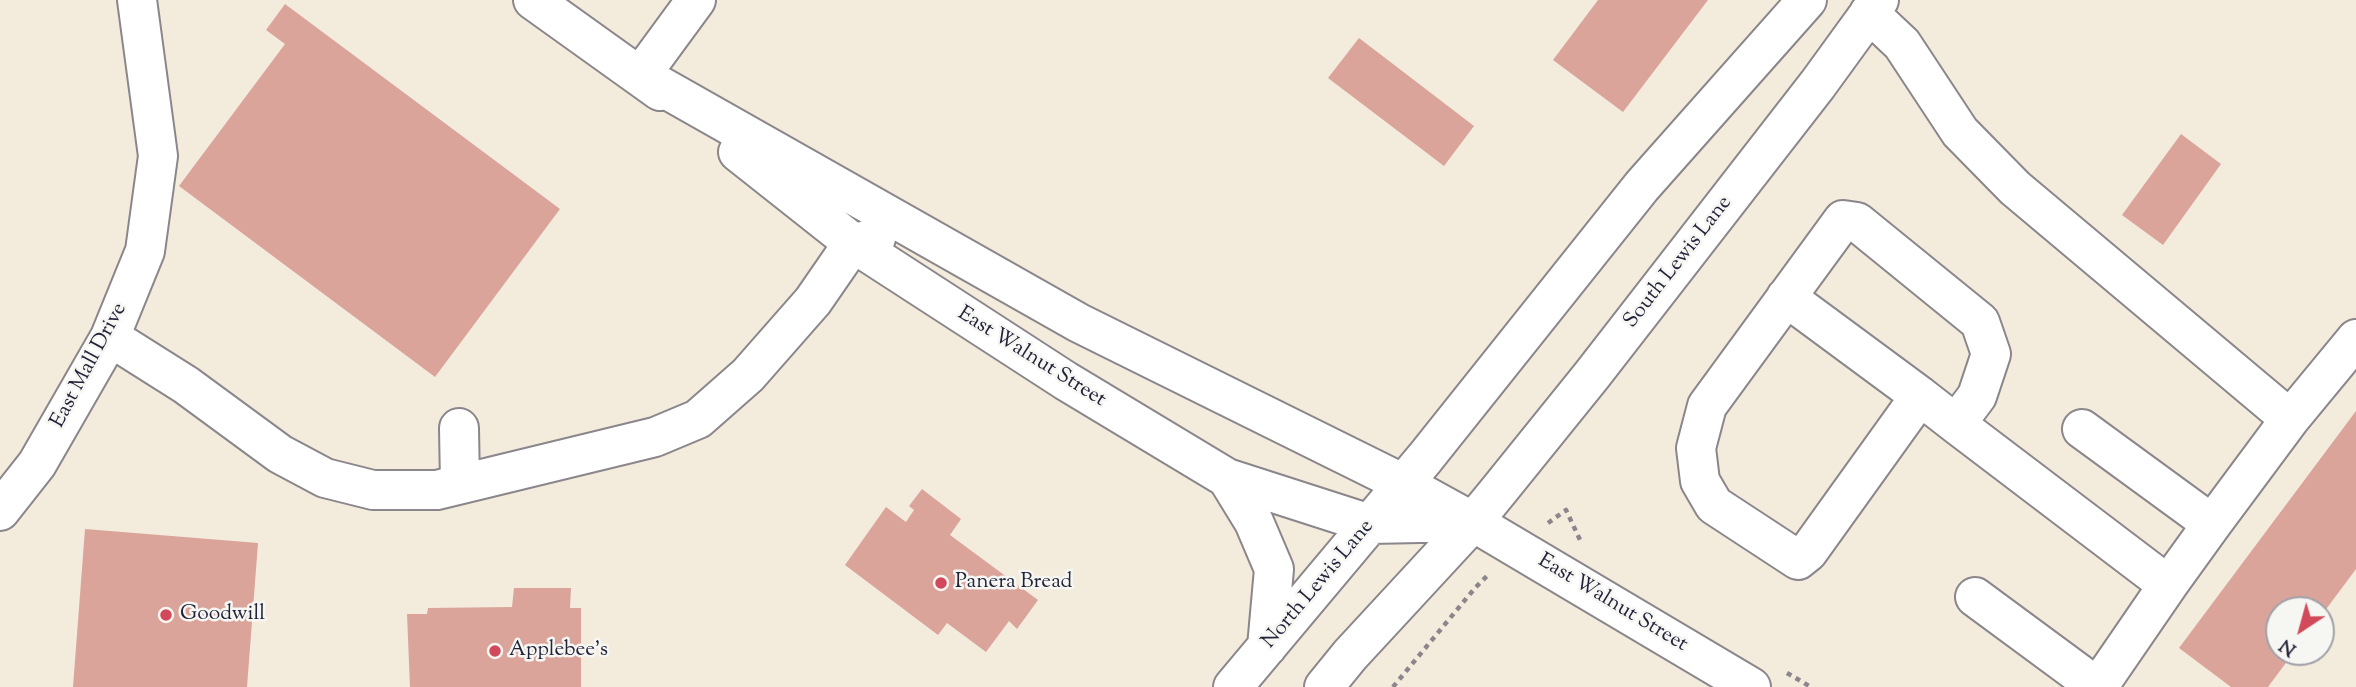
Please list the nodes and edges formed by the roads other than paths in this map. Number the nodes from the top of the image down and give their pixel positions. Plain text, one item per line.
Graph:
1 (137, 0) edge
2 (533, 0) edge
3 (695, 0) edge
4 (1807, 0) edge
5 (1874, 7) edge
6 (641, 75) junction
7 (916, 231) junction
8 (853, 243) junction
9 (1786, 298) junction
10 (110, 337) junction
11 (2356, 339) edge
12 (1920, 396) junction
13 (2290, 419) junction
14 (1956, 424) junction
15 (459, 428) dead end
16 (2082, 429) dead end
17 (1227, 478) junction
18 (460, 484) junction
19 (1404, 484) junction
20 (0, 511) edge
21 (1473, 522) junction
22 (1370, 524) junction
23 (2212, 524) junction
24 (2168, 585) junction
25 (1975, 597) dead end
26 (1267, 647) junction
27 (1233, 687) edge
28 (1324, 687) edge
29 (1751, 687) edge
30 (2098, 687) edge

1 - 10 street, East Mall Drive
2 - 6 street, East Walnut Street
3 - 6 street
4 - 19 street
5 - 13 street
5 - 21 street, South Lewis Lane
6 - 7 street, East Walnut Street
6 - 8 street, East Walnut Street
7 - 8 street
7 - 19 street, East Walnut Street
8 - 17 street, East Walnut Street
8 - 18 street
9 - 12 street
9 - 12 street
9 - 14 street
10 - 18 street
10 - 20 street, East Mall Drive
11 - 13 street
12 - 14 street
13 - 23 street
14 - 24 street
15 - 18 street
16 - 23 street
17 - 22 street, East Walnut Street
17 - 26 street
19 - 21 street, East Walnut Street
19 - 22 street, North Lewis Lane
21 - 22 street, East Walnut Street
21 - 28 street
21 - 29 street, East Walnut Street
22 - 26 street, North Lewis Lane
23 - 24 street
24 - 30 street
25 - 30 street
26 - 27 street, North Lewis Lane

